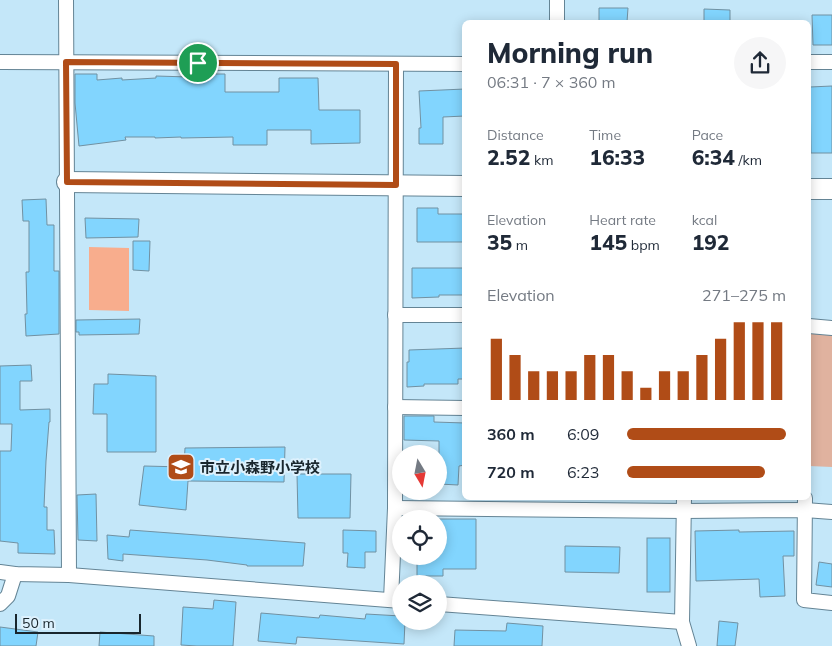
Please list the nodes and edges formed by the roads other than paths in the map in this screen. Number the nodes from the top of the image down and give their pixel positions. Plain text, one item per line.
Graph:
1 (66, 0) edge
2 (556, 0) edge
3 (557, 20) edge
4 (0, 62) edge
5 (66, 62) junction
6 (811, 62) edge
7 (832, 62) edge
8 (396, 64) junction
9 (462, 64) edge
10 (67, 182) junction
11 (396, 185) junction
12 (462, 186) edge
13 (811, 189) edge
14 (832, 189) edge
15 (395, 315) junction
16 (462, 315) edge
17 (811, 326) edge
18 (832, 328) edge
19 (395, 407) junction
20 (462, 408) edge
21 (684, 504) edge
22 (805, 504) edge
23 (395, 508) junction
24 (832, 512) edge
25 (0, 572) edge
26 (15, 574) junction
27 (69, 575) junction
28 (396, 575) edge
29 (392, 601) edge
30 (832, 603) edge
31 (0, 604) edge
32 (447, 605) edge
33 (682, 622) junction
34 (689, 646) edge

1 - 5 street
2 - 3 street
4 - 5 street
5 - 8 street
5 - 10 street
6 - 7 street
8 - 9 street
8 - 11 street
10 - 11 street
10 - 27 street
11 - 12 street
11 - 15 street
13 - 14 street
15 - 16 street
15 - 19 street
17 - 18 street
19 - 20 street
19 - 23 street
21 - 22 street
21 - 23 street
21 - 33 street
22 - 24 street
22 - 30 street
23 - 28 street
25 - 26 street
26 - 27 street
26 - 31 street
27 - 29 street
32 - 33 street
33 - 34 street

